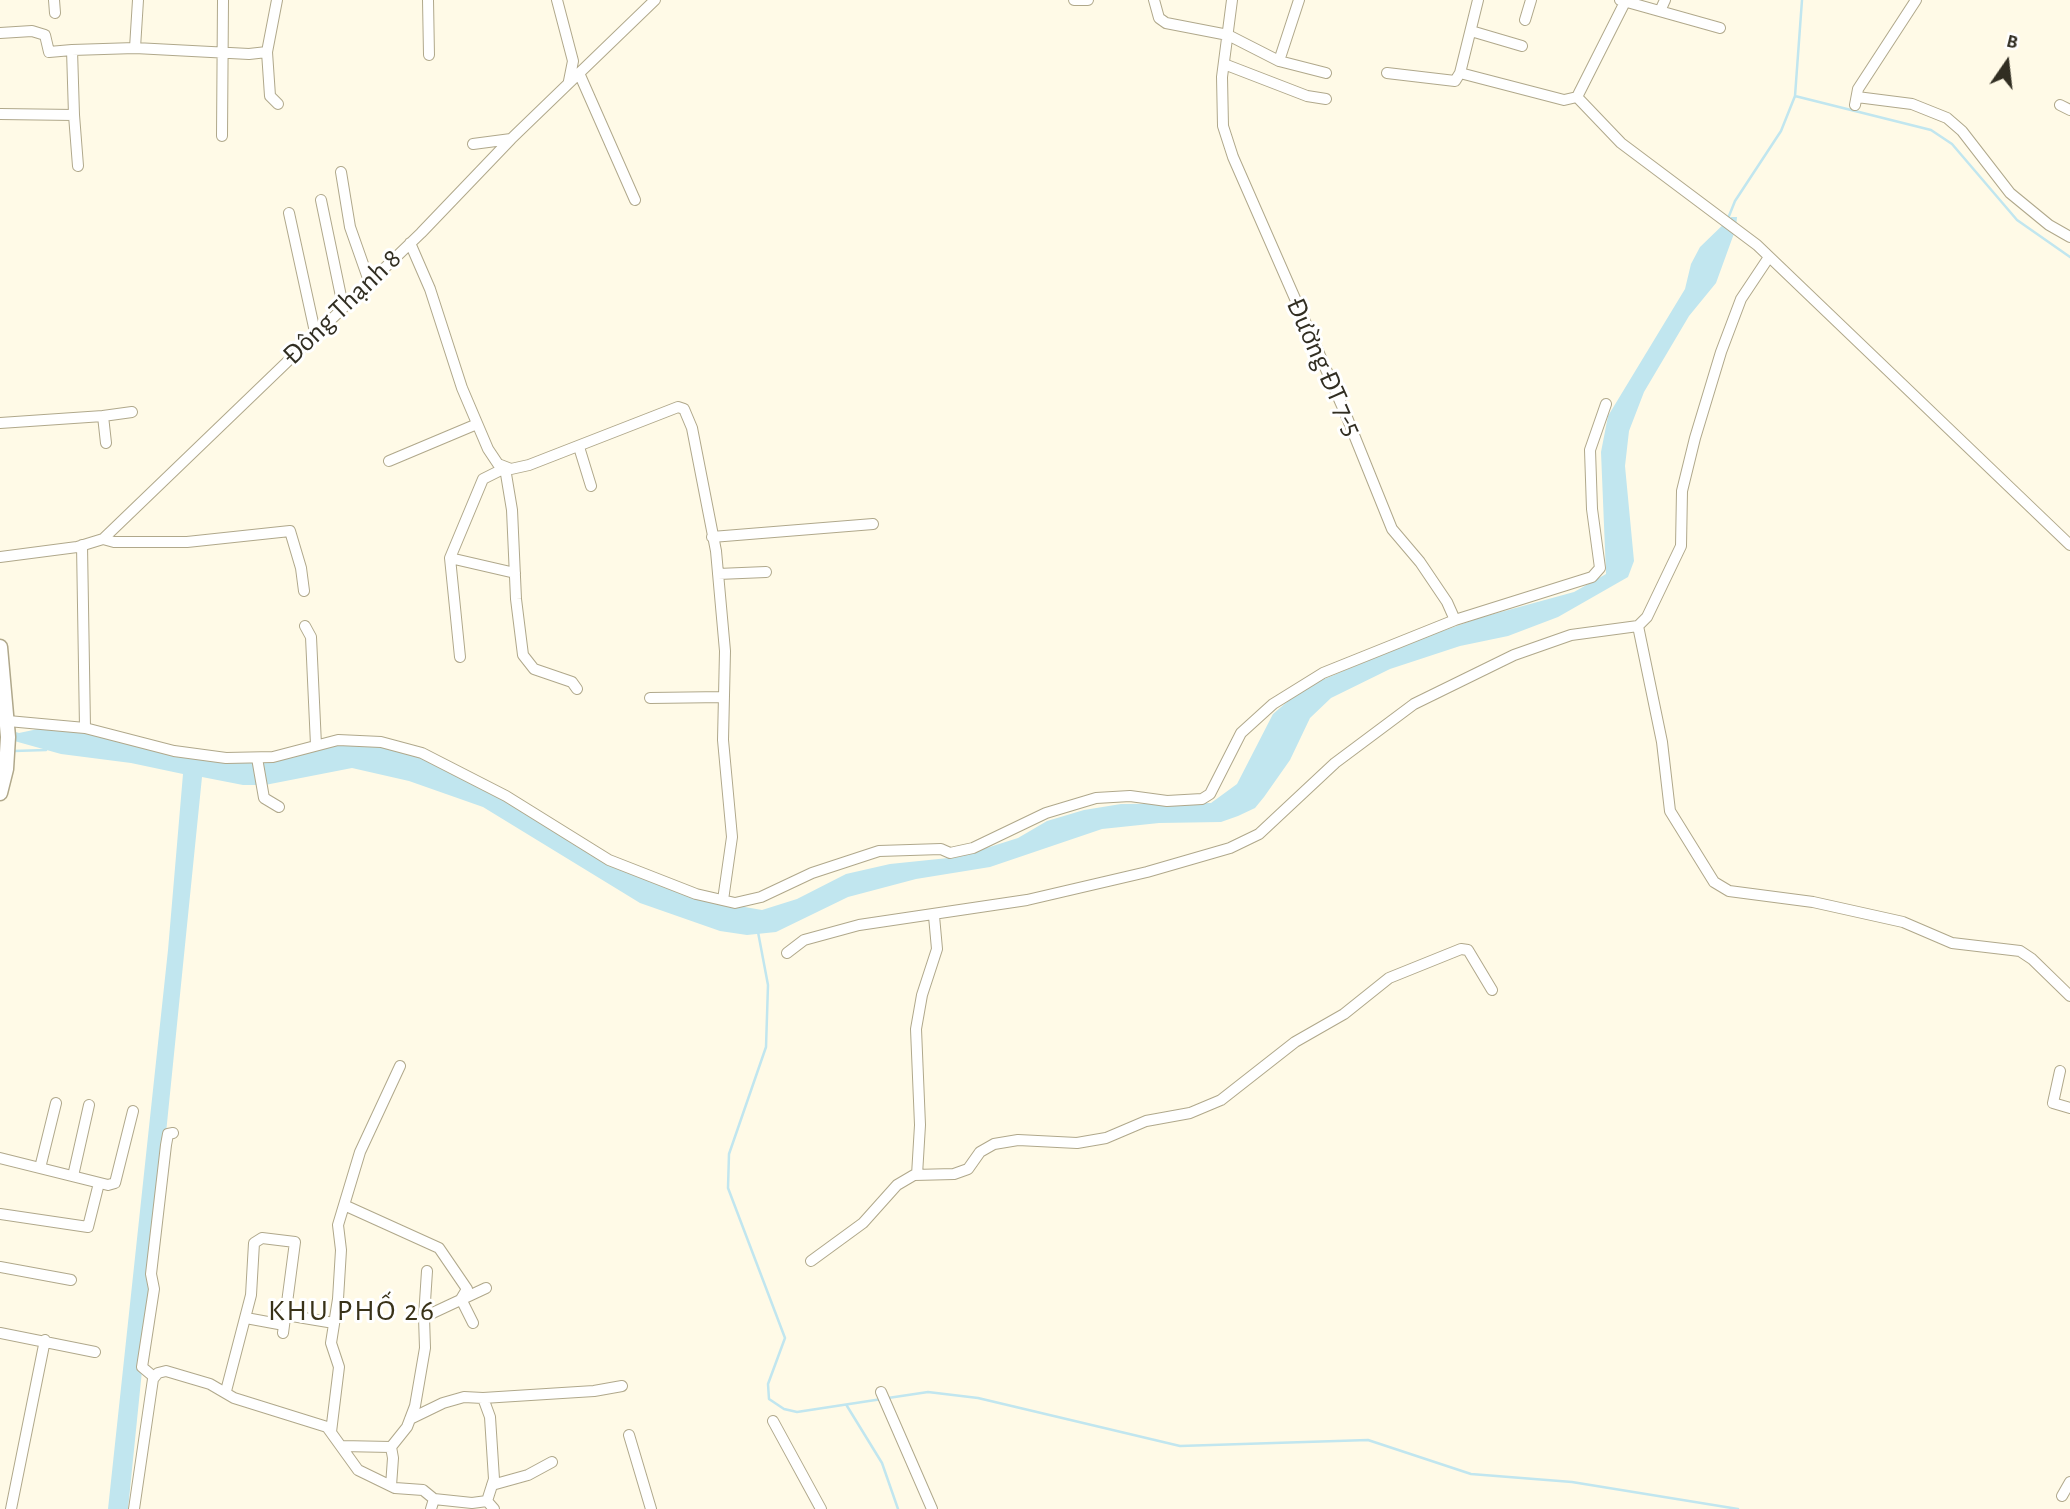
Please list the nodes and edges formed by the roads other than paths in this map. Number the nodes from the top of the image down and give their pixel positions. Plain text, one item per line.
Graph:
1 (54, 0) edge
2 (138, 0) edge
3 (223, 0) edge
4 (277, 0) edge
5 (428, 0) edge
6 (557, 0) edge
7 (655, 0) edge
8 (1074, 0) edge
9 (1088, 0) edge
10 (1154, 0) edge
11 (1232, 0) edge
12 (1299, 0) edge
13 (1478, 0) edge
14 (1531, 0) edge
15 (1665, 0) edge
16 (1916, 0) edge
17 (1622, 1) edge
18 (1660, 11) junction
19 (55, 13) dead end
20 (1525, 20) dead end
21 (1720, 28) dead end
22 (1471, 31) junction
23 (0, 33) edge
24 (1228, 35) junction
25 (1522, 47) dead end
26 (135, 48) junction
27 (72, 50) junction
28 (221, 52) junction
29 (267, 52) junction
30 (429, 55) dead end
31 (1279, 61) junction
32 (1223, 64) junction
33 (579, 73) junction
34 (1326, 73) dead end
35 (1387, 73) dead end
36 (1460, 73) junction
37 (569, 82) junction
38 (1577, 97) junction
39 (1326, 99) dead end
40 (278, 104) dead end
41 (0, 114) edge
42 (75, 116) junction
43 (222, 136) dead end
44 (511, 139) junction
45 (473, 144) dead end
46 (78, 166) dead end
47 (341, 172) dead end
48 (321, 200) dead end
49 (635, 200) dead end
50 (289, 213) dead end
51 (2070, 237) edge
52 (410, 243) junction
53 (1769, 257) junction
54 (369, 281) junction
55 (343, 306) junction
56 (315, 332) junction
57 (1606, 404) dead end
58 (132, 412) dead end
59 (103, 416) junction
60 (0, 423) edge
61 (477, 424) junction
62 (106, 443) dead end
63 (579, 447) junction
64 (389, 461) dead end
65 (505, 468) junction
66 (591, 486) dead end
67 (873, 524) dead end
68 (712, 537) junction
69 (103, 539) junction
70 (82, 545) junction
71 (2070, 545) edge
72 (0, 557) edge
73 (450, 558) junction
74 (766, 572) dead end
75 (515, 573) junction
76 (718, 574) junction
77 (304, 592) dead end
78 (1455, 620) junction
79 (1638, 625) junction
80 (305, 626) dead end
81 (0, 647) edge
82 (460, 657) dead end
83 (577, 689) dead end
84 (724, 697) junction
85 (650, 698) dead end
86 (8, 724) junction
87 (85, 728) junction
88 (316, 745) junction
89 (258, 759) junction
90 (1, 789) edge
91 (279, 807) dead end
92 (723, 900) junction
93 (934, 915) junction
94 (787, 953) dead end
95 (1492, 989) dead end
96 (2070, 996) edge
97 (400, 1066) dead end
98 (2060, 1071) dead end
99 (56, 1103) dead end
100 (89, 1105) dead end
101 (2070, 1108) edge
102 (133, 1111) dead end
103 (173, 1133) dead end
104 (0, 1158) edge
105 (40, 1168) junction
106 (917, 1175) junction
107 (73, 1176) junction
108 (99, 1183) junction
109 (344, 1205) junction
110 (0, 1214) edge
111 (811, 1261) dead end
112 (0, 1267) edge
113 (426, 1271) dead end
114 (71, 1280) dead end
115 (486, 1287) dead end
116 (461, 1299) junction
117 (424, 1317) junction
118 (246, 1318) junction
119 (334, 1323) junction
120 (473, 1323) dead end
121 (284, 1324) junction
122 (0, 1333) edge
123 (45, 1340) junction
124 (95, 1352) dead end
125 (154, 1377) junction
126 (622, 1386) dead end
127 (226, 1391) junction
128 (881, 1392) dead end
129 (483, 1398) junction
130 (410, 1419) junction
131 (773, 1422) dead end
132 (331, 1432) junction
133 (629, 1435) dead end
134 (341, 1446) junction
135 (391, 1447) junction
136 (552, 1462) dead end
137 (2070, 1482) edge
138 (492, 1485) junction
139 (390, 1486) junction
140 (2062, 1496) dead end
141 (432, 1504) edge
142 (490, 1505) edge
143 (11, 1509) edge
144 (134, 1509) edge
145 (651, 1509) edge
146 (821, 1509) edge
147 (932, 1509) edge

1 - 19 street
2 - 26 street
3 - 28 street
4 - 29 street
5 - 30 street
6 - 37 street
7 - 33 street, Đông Thạnh 8
8 - 9 street
10 - 24 street
11 - 24 street, Đường ĐT 7-5
12 - 31 street
13 - 22 street
14 - 20 street
15 - 18 street
16 - 51 street
17 - 18 street
17 - 38 street
18 - 21 street
22 - 25 street
22 - 36 street
23 - 27 street
24 - 31 street
24 - 32 street, Đường ĐT 7-5
26 - 27 street
26 - 28 street
27 - 42 street
28 - 29 street
28 - 43 street
29 - 40 street
31 - 34 street
32 - 39 street
32 - 78 street, Đường ĐT 7-5
33 - 37 street, Đông Thạnh 8
33 - 49 street
35 - 36 street
36 - 38 street
37 - 44 street, Đông Thạnh 8
38 - 53 street
41 - 42 street
42 - 46 street
44 - 45 street
44 - 52 street, Đông Thạnh 8
47 - 54 street
48 - 55 street
50 - 56 street
52 - 54 street, Đông Thạnh 8
52 - 61 street
53 - 71 street
53 - 79 street
54 - 55 street, Đông Thạnh 8
55 - 56 street, Đông Thạnh 8
56 - 69 street, Đông Thạnh 8
57 - 78 street
58 - 59 street
59 - 60 street
59 - 62 street
61 - 64 street
61 - 65 street
63 - 65 street
63 - 66 street
63 - 68 street
65 - 73 street
65 - 75 street
67 - 68 street
68 - 76 street
69 - 70 street, Đông Thạnh 8
69 - 77 street
70 - 72 street, Đông Thạnh 8
70 - 87 street
73 - 75 street
73 - 82 street
74 - 76 street
75 - 83 street
76 - 84 street
78 - 92 street
79 - 93 street
79 - 96 street
80 - 88 street
81 - 86 main road
84 - 85 street
84 - 92 street
86 - 87 street
86 - 90 main road
87 - 89 street
88 - 89 street
88 - 92 street
89 - 91 street
93 - 94 street
93 - 106 street
95 - 106 street
97 - 109 street
98 - 101 street
99 - 105 street
100 - 107 street
102 - 108 street
103 - 125 street
104 - 105 street
105 - 107 street
106 - 111 street
107 - 108 street
108 - 110 street
109 - 116 street
109 - 119 street
112 - 114 street
113 - 117 street
115 - 116 street
116 - 117 street
116 - 120 street
117 - 130 street
118 - 121 street
118 - 121 street
118 - 127 street
119 - 121 street
119 - 132 street
122 - 123 street
123 - 124 street
123 - 143 street
125 - 127 street
125 - 144 street
126 - 129 street
127 - 132 street
128 - 147 street
129 - 130 street
129 - 138 street
130 - 135 street
131 - 146 street
132 - 134 street
133 - 145 street
134 - 135 street
134 - 139 street
135 - 139 street
136 - 138 street
137 - 140 street
138 - 142 street
139 - 141 street
141 - 142 street

